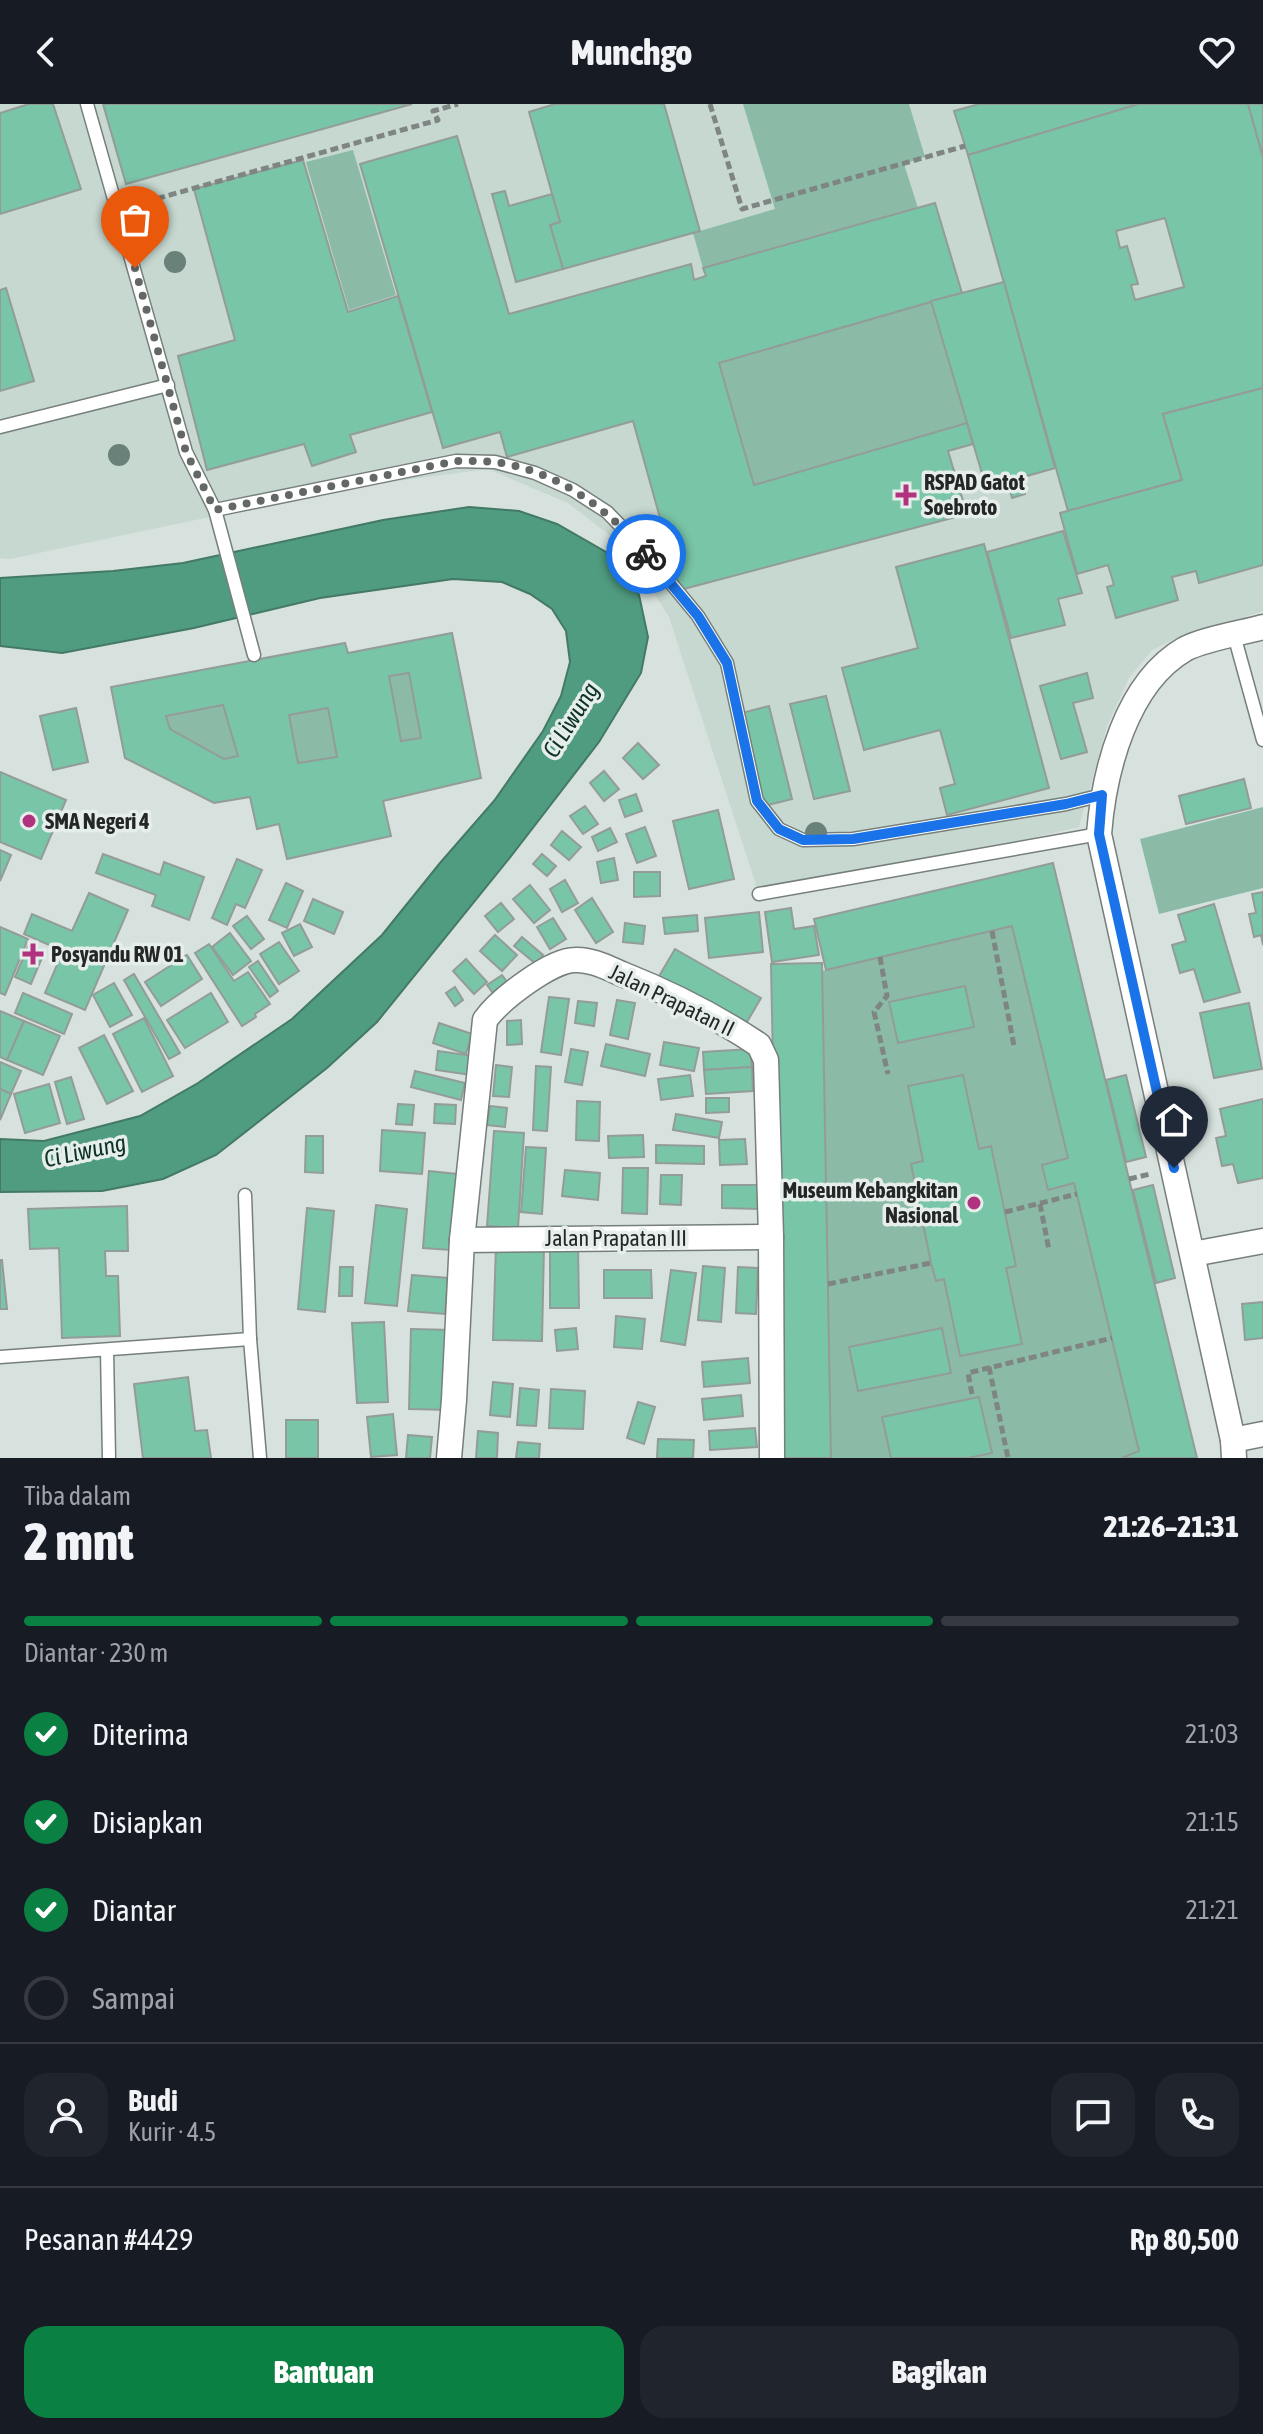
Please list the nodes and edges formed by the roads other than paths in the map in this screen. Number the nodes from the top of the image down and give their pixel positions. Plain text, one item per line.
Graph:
1 (87, 104) edge
2 (168, 385) junction
3 (0, 427) edge
4 (215, 510) junction
5 (1263, 627) edge
6 (1234, 635) junction
7 (254, 655) dead end
8 (1263, 740) edge
9 (1102, 795) junction
10 (1099, 834) junction
11 (759, 894) dead end
12 (245, 1195) dead end
13 (771, 1237) junction
14 (462, 1240) junction
15 (1263, 1241) edge
16 (1193, 1254) junction
17 (250, 1339) junction
18 (107, 1350) junction
19 (0, 1357) edge
20 (1263, 1434) edge
21 (1234, 1449) edge
22 (109, 1458) edge
23 (260, 1458) edge
24 (449, 1458) edge
25 (772, 1458) edge

1 - 2 lane
2 - 3 lane
2 - 4 lane
4 - 7 lane
4 - 9 lane
5 - 6 street
6 - 8 lane
6 - 9 street
9 - 10 street
10 - 11 lane
10 - 16 street
12 - 17 lane
13 - 14 street, Jalan Prapatan III
13 - 14 street, Jalan Prapatan II
13 - 25 street, Jalan Prapatan II
14 - 24 street, Jalan Prapatan II
15 - 16 street
16 - 21 street
17 - 18 lane
17 - 23 lane
18 - 19 lane
18 - 22 lane
20 - 21 street

